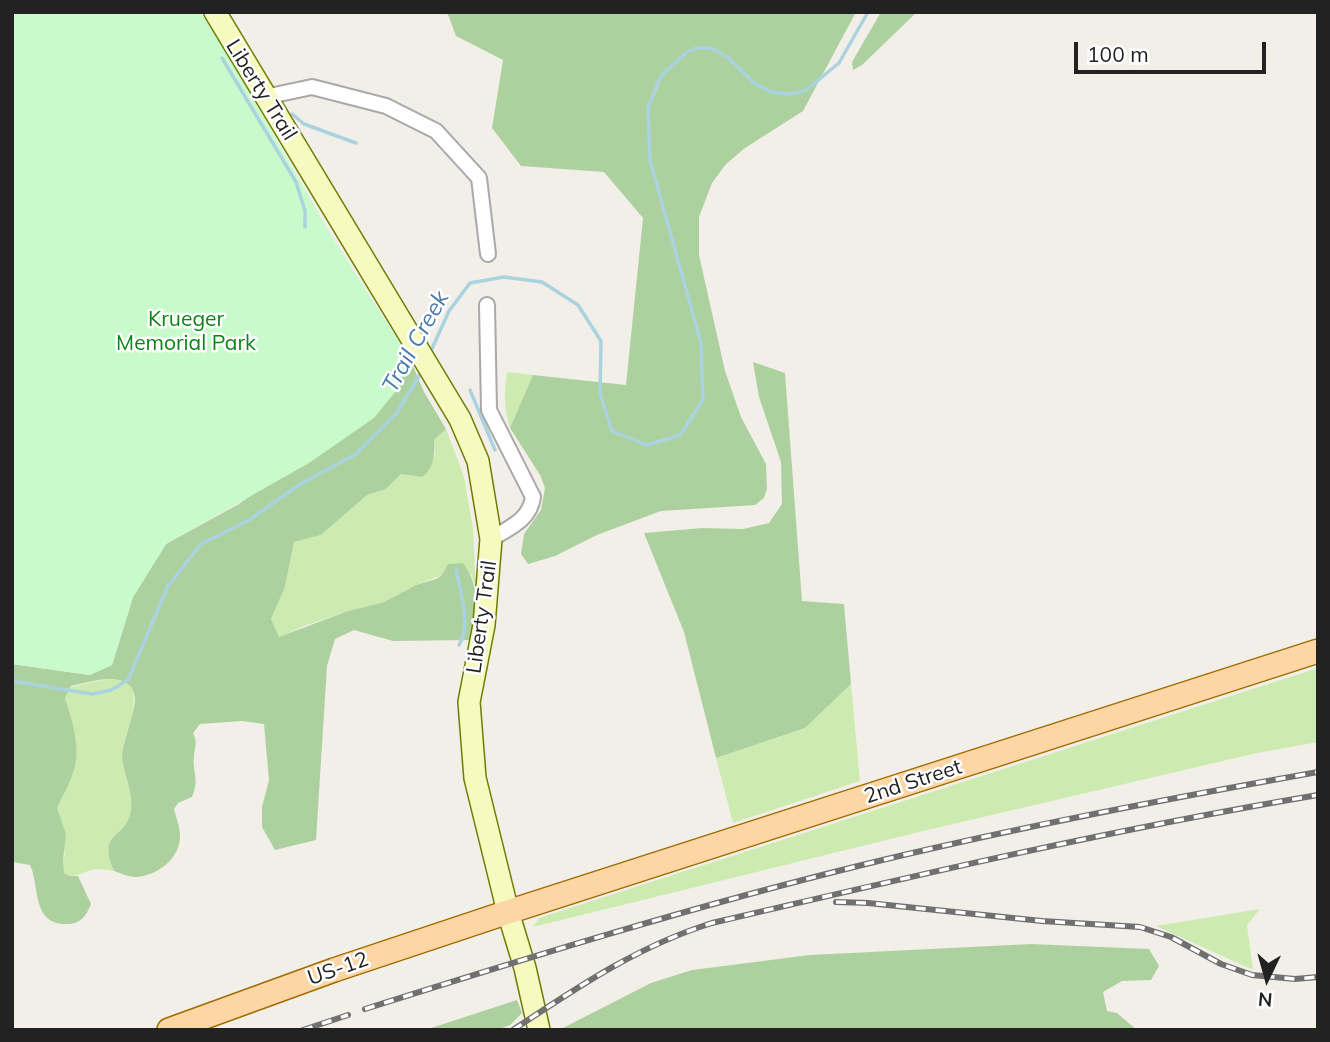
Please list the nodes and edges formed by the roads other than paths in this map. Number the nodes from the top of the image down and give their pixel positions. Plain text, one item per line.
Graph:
1 (215, 12) edge
2 (265, 97) junction
3 (488, 254) dead end
4 (487, 305) dead end
5 (491, 539) junction
6 (1318, 651) edge
7 (508, 912) junction
8 (169, 1030) edge
9 (538, 1030) edge

1 - 2 street, Liberty Trail
2 - 3 street
2 - 5 street, Liberty Trail
4 - 5 street
5 - 7 street, Liberty Trail
6 - 7 main road, 2nd Street
7 - 8 main road, US-12
7 - 9 street, Liberty Trail

